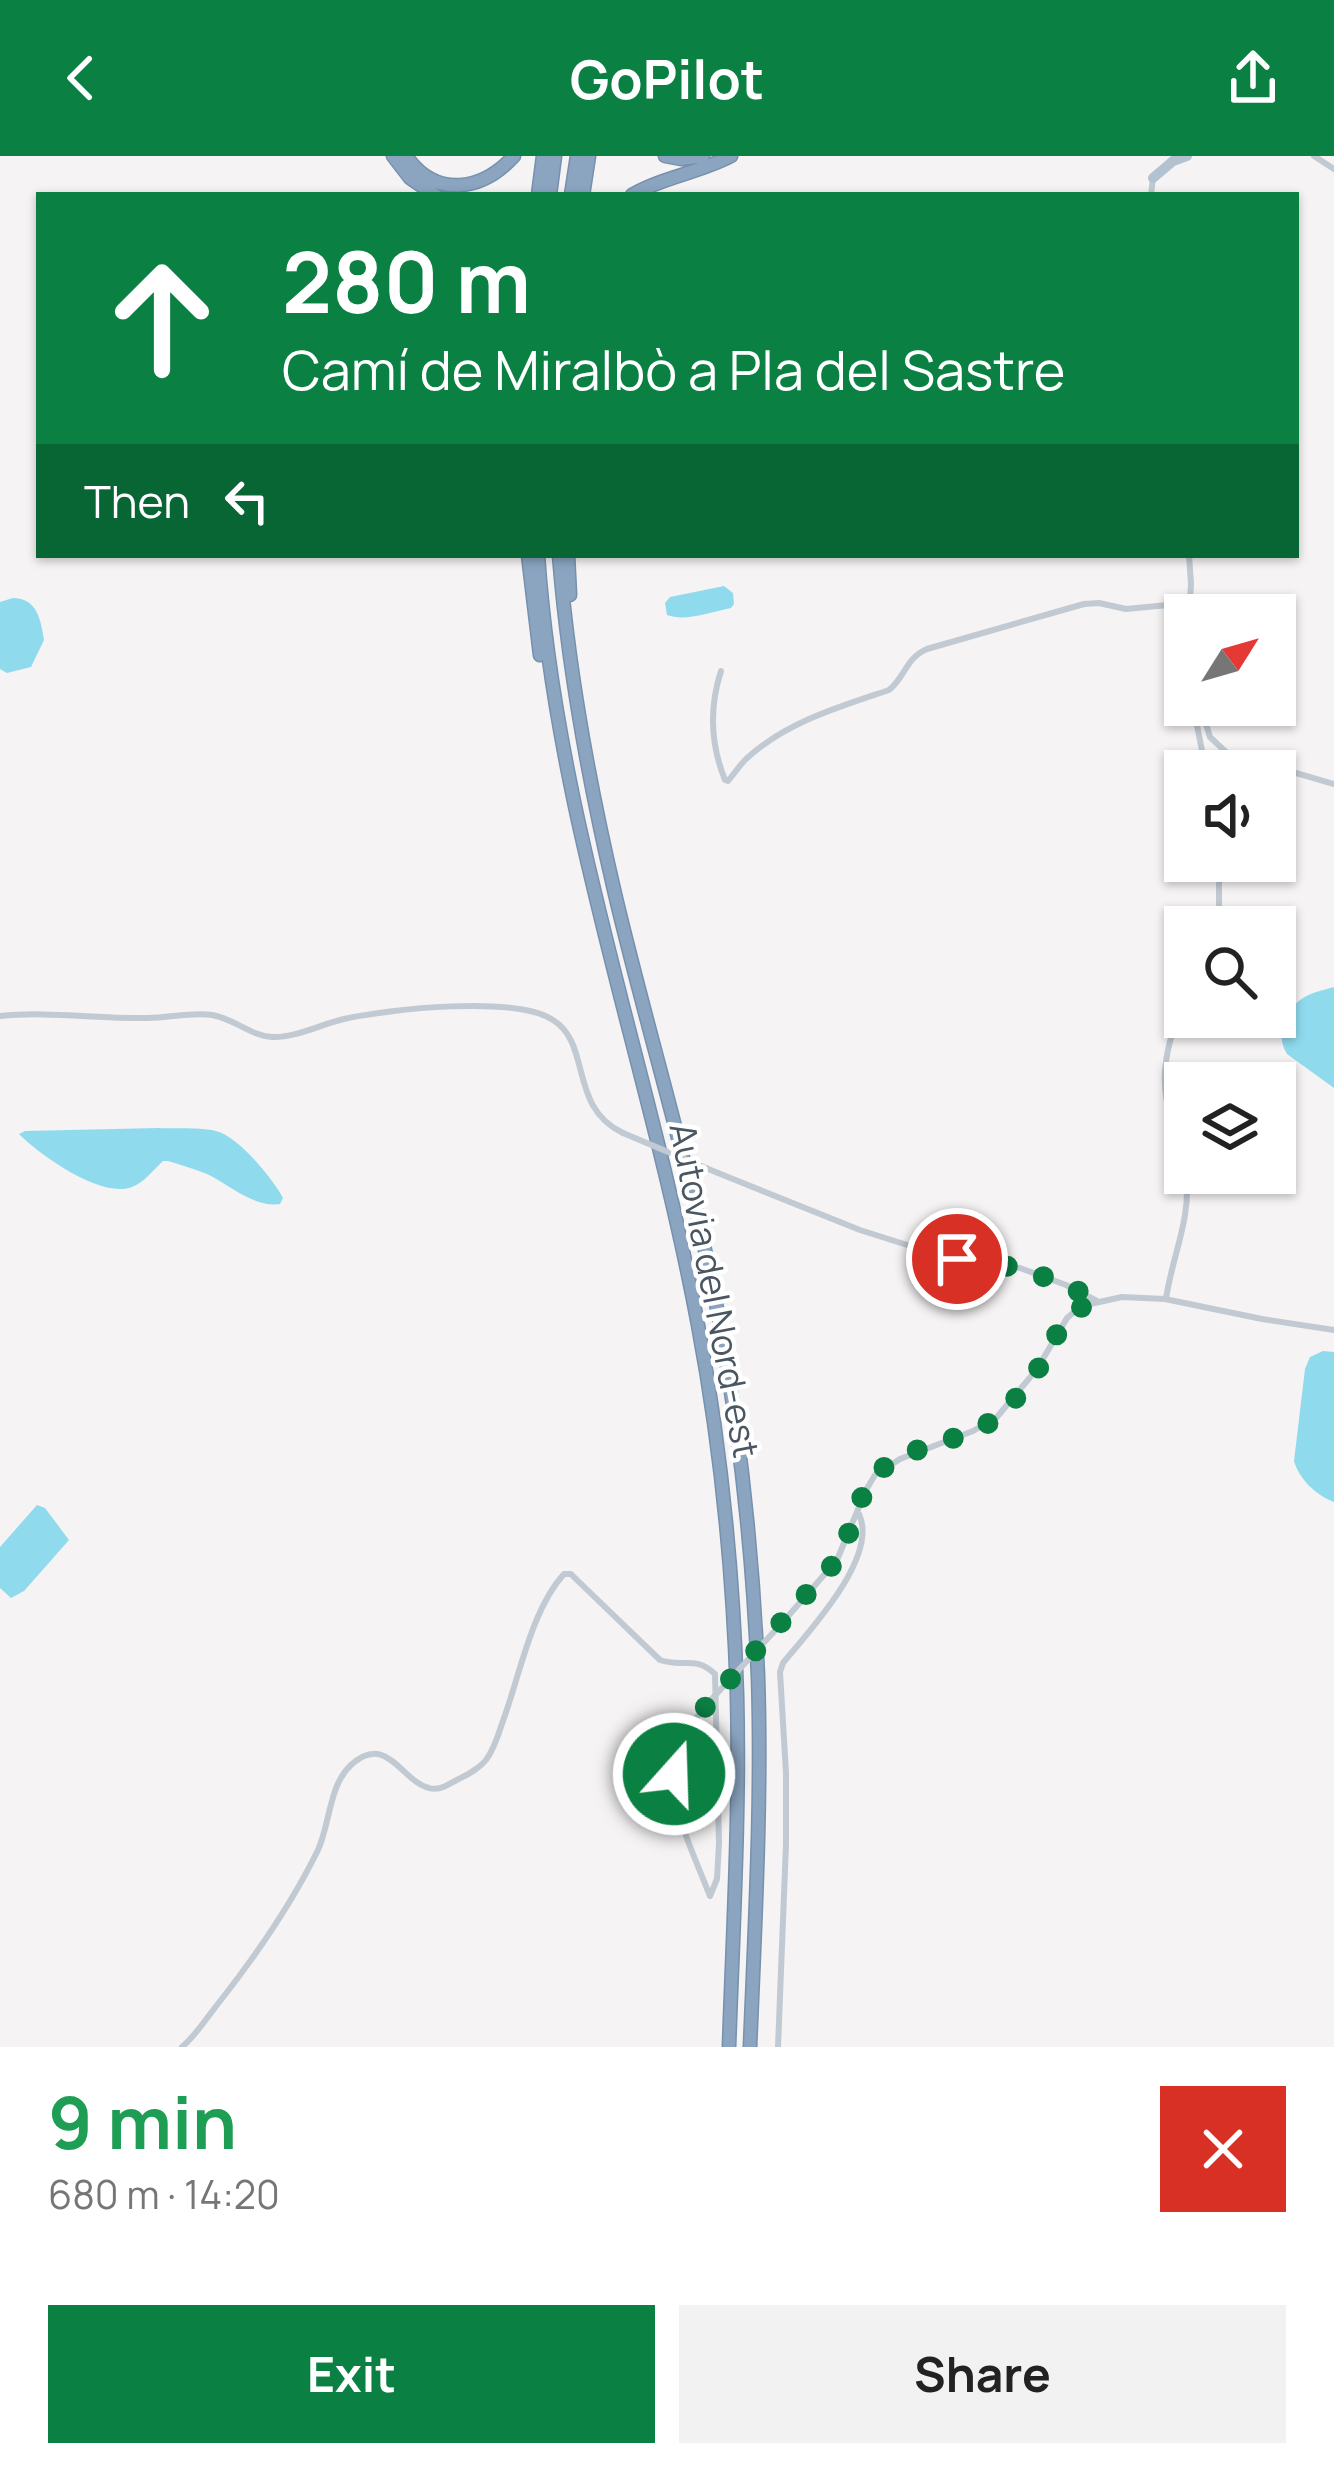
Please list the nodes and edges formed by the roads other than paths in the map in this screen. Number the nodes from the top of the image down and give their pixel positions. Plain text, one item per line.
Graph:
1 (393, 156) edge
2 (406, 156) edge
3 (514, 156) edge
4 (543, 156) edge
5 (556, 156) edge
6 (577, 156) edge
7 (589, 156) edge
8 (664, 156) edge
9 (703, 156) edge
10 (731, 156) edge
11 (1187, 156) edge
12 (1314, 156) edge
13 (1163, 158) edge
14 (1334, 169) edge
15 (1153, 178) joint
16 (431, 192) edge
17 (538, 192) edge
18 (550, 192) edge
19 (571, 192) edge
20 (584, 192) edge
21 (638, 192) edge
22 (1151, 192) edge
23 (528, 558) edge
24 (538, 558) edge
25 (559, 558) edge
26 (568, 558) edge
27 (1189, 558) edge
28 (1189, 594) edge
29 (1164, 605) edge
30 (722, 671) dead end
31 (573, 680) junction
32 (1205, 726) edge
33 (1224, 750) edge
34 (1296, 773) edge
35 (1334, 784) edge
36 (611, 965) junction
37 (0, 1016) edge
38 (1188, 1194) edge
39 (1166, 1299) junction
40 (1097, 1301) junction
41 (1334, 1330) edge
42 (858, 1512) junction
43 (182, 2047) edge
44 (729, 2047) edge
45 (750, 2047) edge
46 (778, 2047) edge

1 - 16 highway
2 - 3 highway
4 - 17 highway
5 - 18 highway
6 - 19 highway
7 - 20 highway
8 - 9 highway
10 - 21 highway
11 - 13 main road
12 - 14 street
13 - 15 main road
15 - 22 street
23 - 36 highway
24 - 36 highway, Autovia del Nord-est
25 - 31 highway, Autovia del Nord-est
26 - 31 highway
27 - 28 street
29 - 30 street
31 - 45 highway, Autovia del Nord-est
32 - 33 street
34 - 35 street
36 - 44 highway, Autovia del Nord-est
37 - 40 street, bridge
38 - 39 street
39 - 40 street
39 - 41 street
40 - 42 street
42 - 43 street, bridge
42 - 46 street

